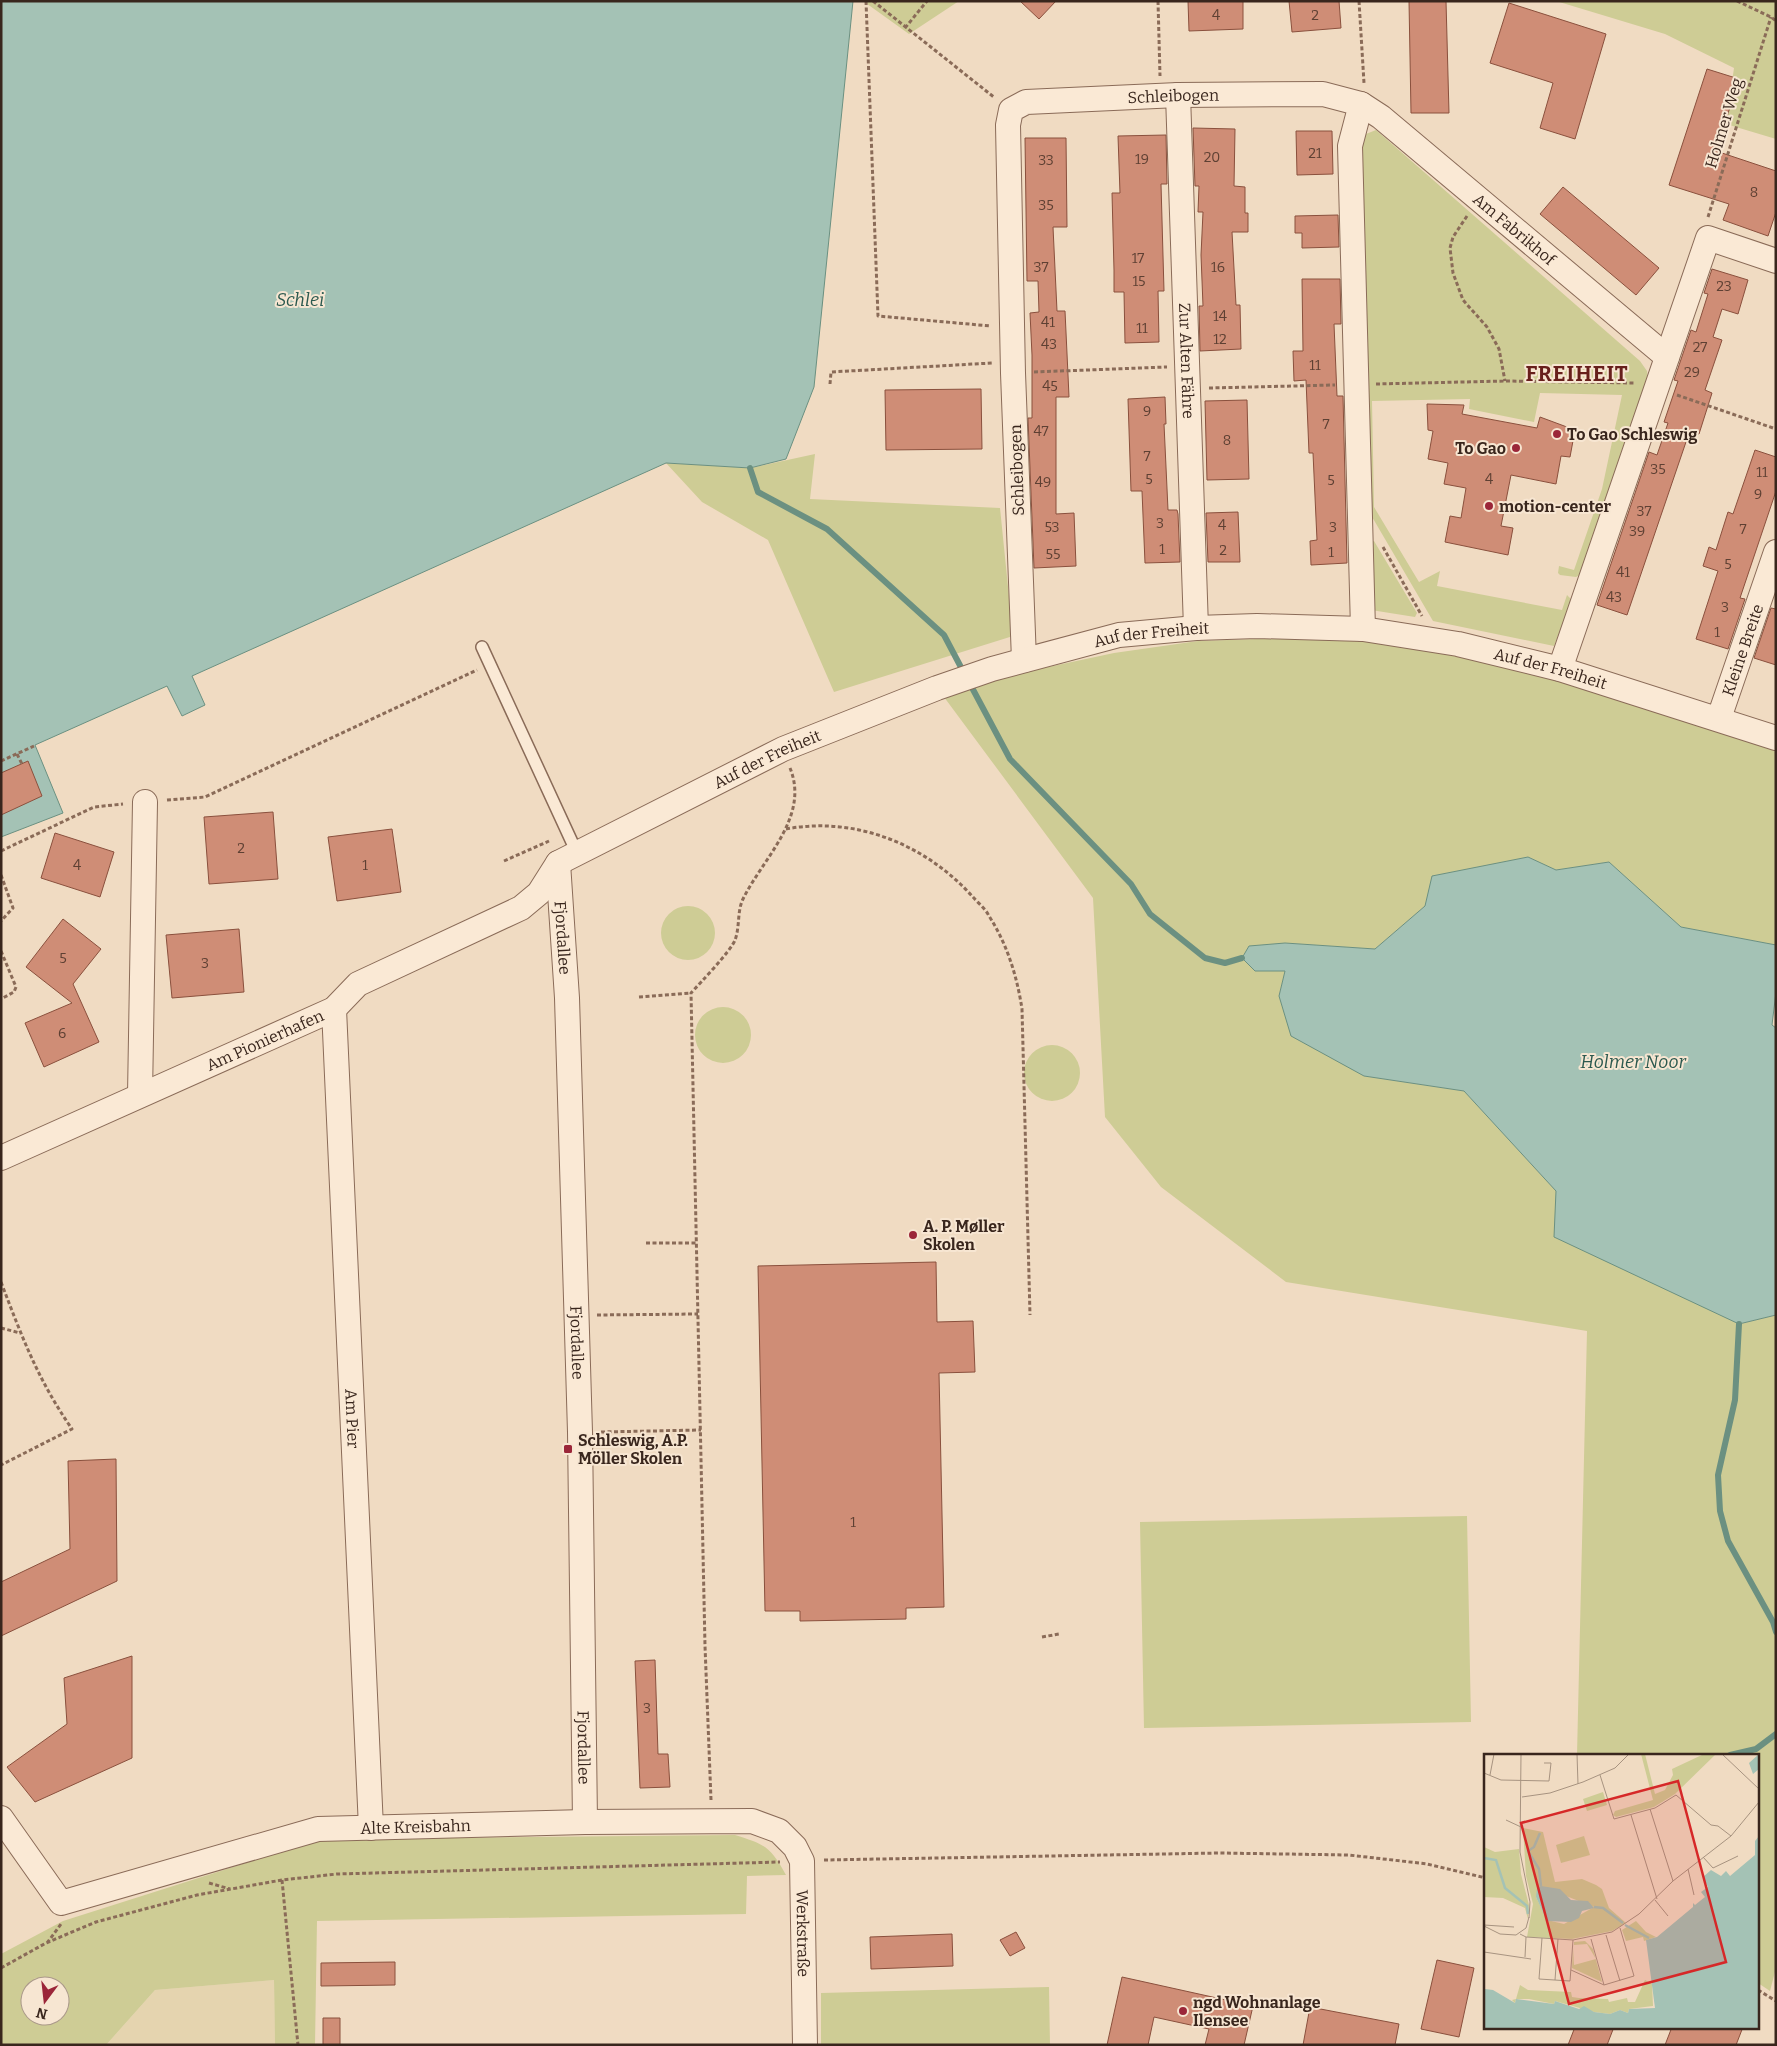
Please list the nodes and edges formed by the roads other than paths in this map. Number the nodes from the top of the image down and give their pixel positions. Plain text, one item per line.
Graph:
1 (1169, 96) junction
2 (1361, 104) junction
3 (1776, 261) edge
4 (1667, 357) junction
5 (1776, 552) edge
6 (1196, 628) junction
7 (1363, 629) junction
8 (482, 647) dead end
9 (1024, 660) junction
10 (1560, 669) junction
11 (1719, 718) junction
12 (1776, 738) edge
13 (145, 802) road end
14 (567, 858) junction
15 (334, 1009) junction
16 (140, 1095) junction
17 (1, 1158) edge
18 (1, 1818) edge
19 (585, 1822) junction
20 (371, 1828) junction
21 (802, 1860) joint
22 (805, 2045) edge

1 - 2 street, Schleibogen
1 - 6 street, Zur Alten Fähre
1 - 9 street, Schleibogen
2 - 4 street, Am Fabrikhof
2 - 7 street
3 - 4 street
4 - 10 street
5 - 11 street, Kleine Breite
6 - 7 street, Auf der Freiheit
6 - 9 street, Auf der Freiheit
7 - 10 street, Auf der Freiheit
8 - 14 lane
9 - 14 street, Auf der Freiheit
10 - 11 street, Auf der Freiheit
11 - 12 street, Auf der Freiheit
13 - 16 street
14 - 15 street, Am Pionierhafen
14 - 19 street, Fjordallee
15 - 16 street, Am Pionierhafen
15 - 20 street, Am Pier
16 - 17 street, Am Pionierhafen
18 - 20 street, Alte Kreisbahn
19 - 20 street, Alte Kreisbahn
19 - 21 street, Alte Kreisbahn
21 - 22 street, Werkstraße

